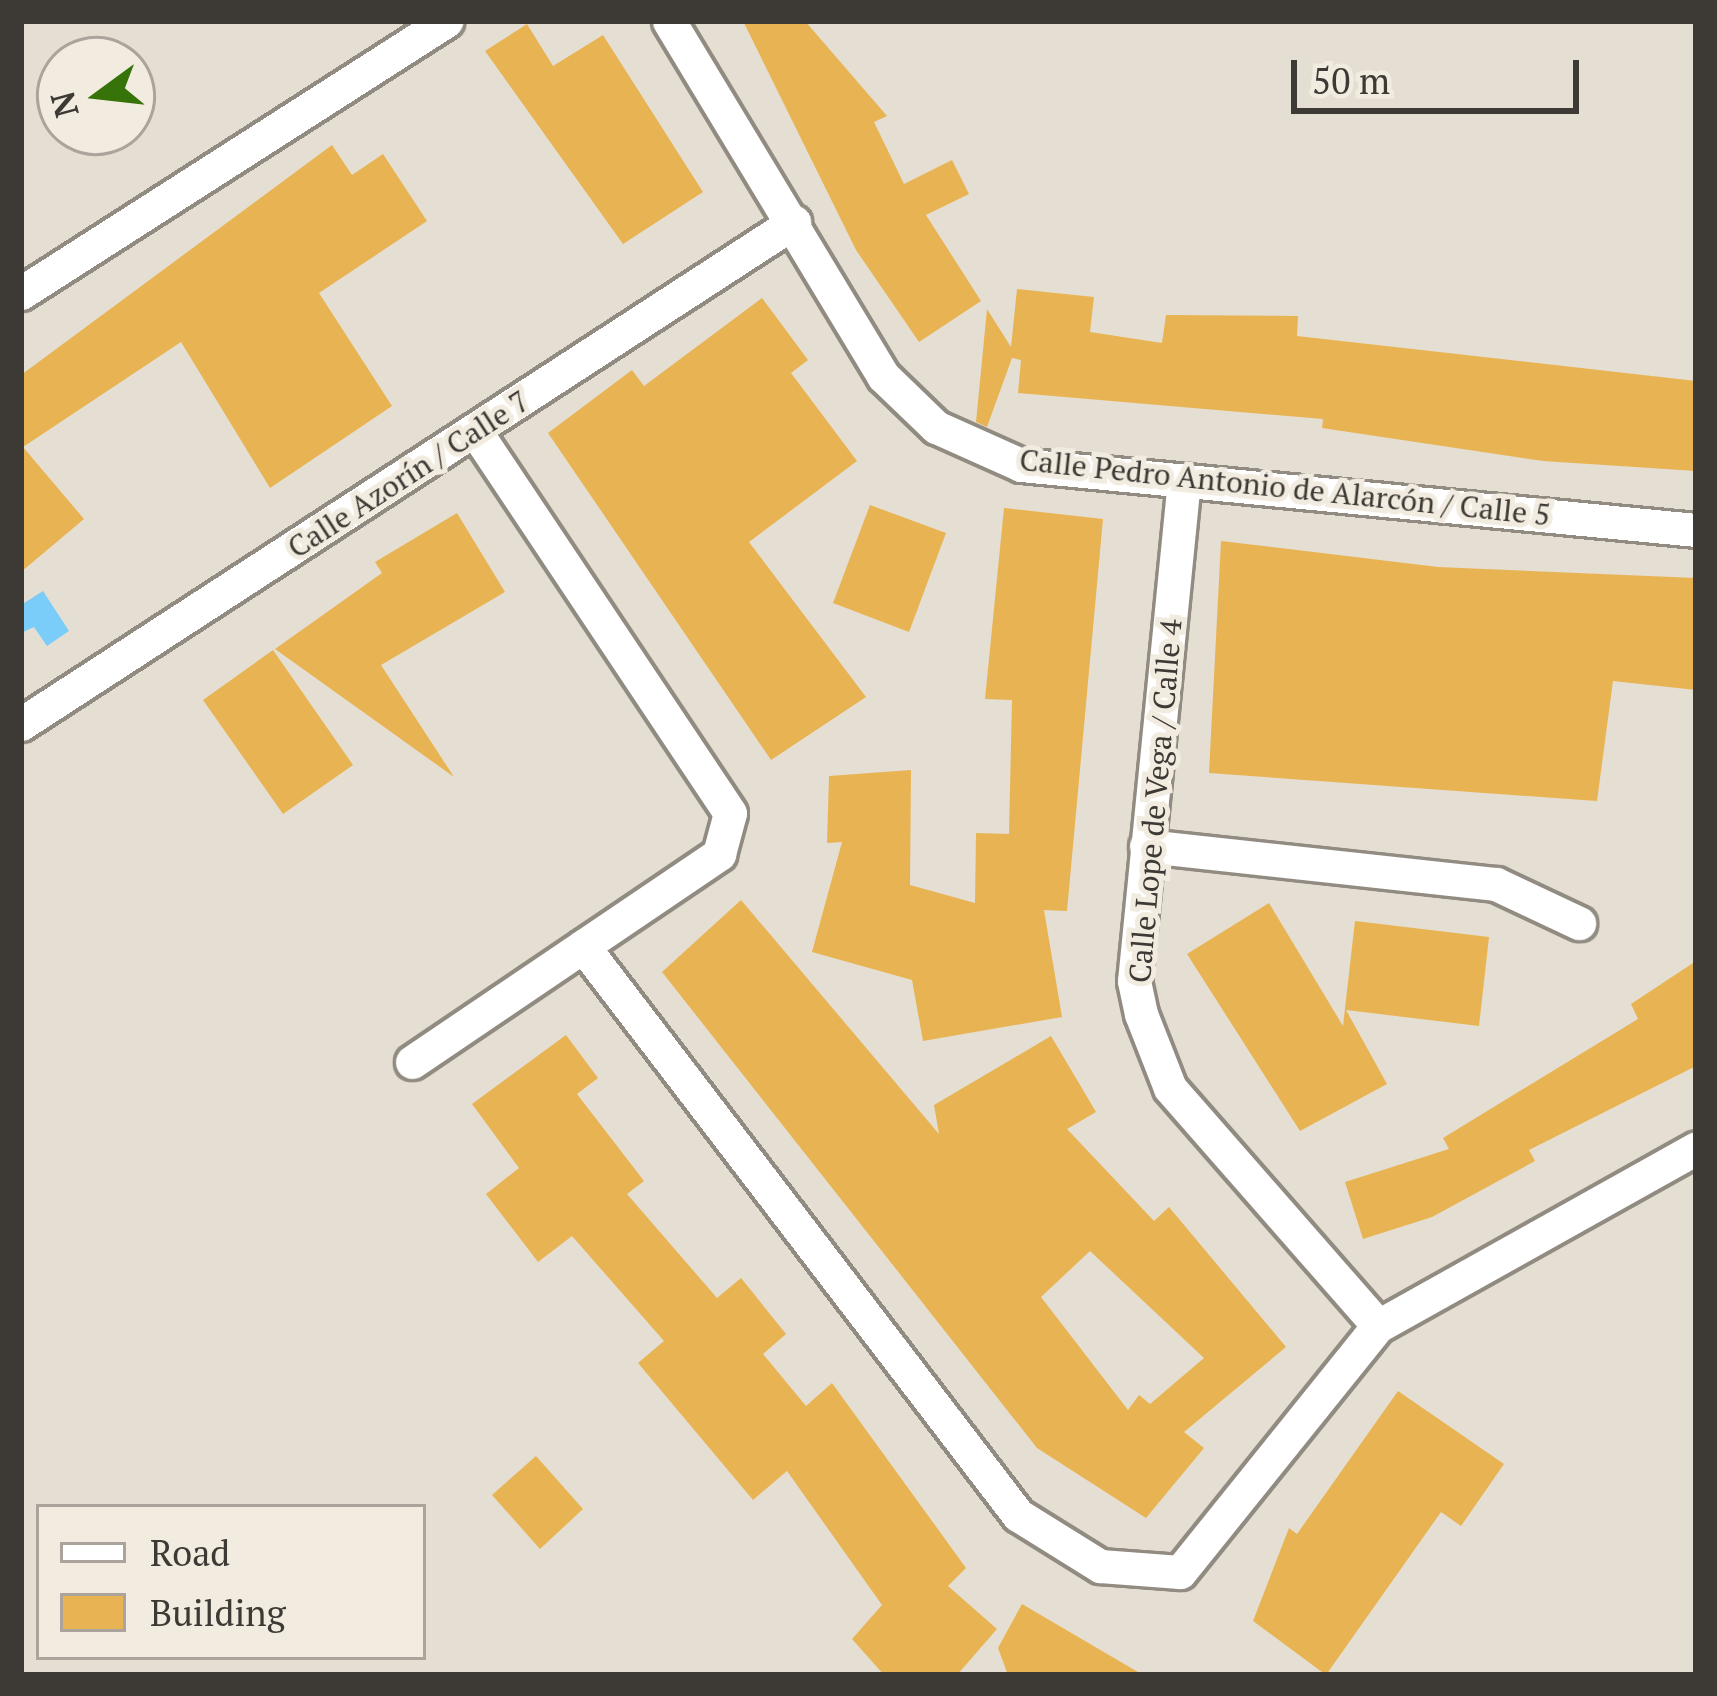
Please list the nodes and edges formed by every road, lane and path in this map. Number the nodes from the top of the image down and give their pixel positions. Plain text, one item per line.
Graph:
1 (446, 21) edge
2 (669, 21) edge
3 (794, 223) junction
4 (22, 291) edge
5 (475, 431) junction
6 (1184, 481) junction
7 (1696, 530) edge
8 (21, 724) edge
9 (1146, 846) junction
10 (1579, 923) dead end
11 (583, 946) junction
12 (412, 1062) dead end
13 (1696, 1148) edge
14 (1378, 1327) junction

1 - 4 street
2 - 3 street, Calle Pedro Antonio de Alarcón / Calle 5
3 - 5 street, Calle Azorín / Calle 7
3 - 6 street, Calle Pedro Antonio de Alarcón / Calle 5
5 - 8 street, Calle Azorín / Calle 7
5 - 11 street
6 - 7 street, Calle Pedro Antonio de Alarcón / Calle 5
6 - 9 street, Calle Lope de Vega / Calle 4
9 - 10 street
9 - 14 street, Calle Lope de Vega / Calle 4
11 - 12 street
11 - 14 street
13 - 14 street

